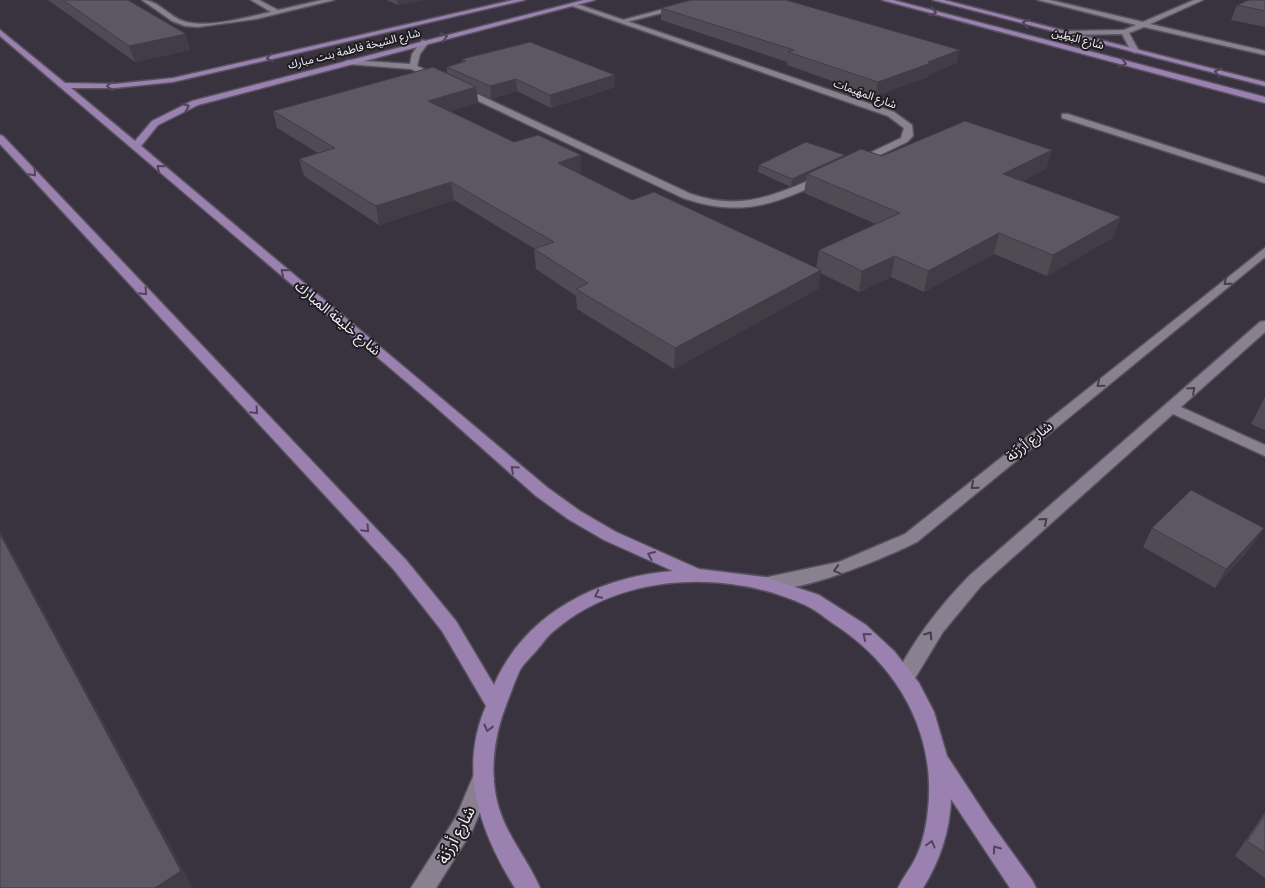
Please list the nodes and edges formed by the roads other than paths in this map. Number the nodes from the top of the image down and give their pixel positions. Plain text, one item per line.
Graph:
1 (145, 0) edge
2 (254, 0) edge
3 (331, 0) edge
4 (522, 0) edge
5 (592, 0) edge
6 (885, 0) edge
7 (936, 0) edge
8 (1041, 0) edge
9 (1200, 0) edge
10 (690, 4) edge
11 (574, 5) junction
12 (276, 11) junction
13 (623, 22) junction
14 (1143, 24) junction
15 (0, 32) edge
16 (1125, 32) junction
17 (1064, 33) junction
18 (425, 42) junction
19 (1135, 51) junction
20 (1265, 53) edge
21 (348, 62) junction
22 (412, 67) junction
23 (1265, 84) edge
24 (62, 85) junction
25 (1265, 100) edge
26 (1065, 116) dead end
27 (0, 138) edge
28 (135, 147) junction
29 (1265, 180) edge
30 (1265, 251) edge
31 (1265, 325) edge
32 (1172, 408) junction
33 (1265, 451) edge
34 (696, 573) junction
35 (769, 583) junction
36 (904, 677) junction
37 (494, 702) junction
38 (939, 762) junction
39 (483, 779) junction
40 (423, 888) edge
41 (528, 888) edge
42 (910, 888) edge
43 (1024, 888) edge

1 - 12 street
2 - 12 street
3 - 12 street
4 -> 24 main road, شارع الشيخة فاطمة بنت مبارك
5 - 11 main road, شارع الشيخة فاطمة بنت مبارك
6 -> 25 main road, شارع البَطِين
17 -> 7 main road, شارع البَطِين
8 - 14 street
9 - 14 street
10 - 13 street
11 - 13 street, شارع المهَيمات
18 -> 11 main road, شارع الشيخة فاطمة بنت مبارك
13 - 22 street, شارع المهَيمات
14 - 16 street
14 - 20 street
15 - 24 main road, شارع خليفة المبارك
16 - 17 street
16 - 19 street
17 - 19 main road, شارع البَطِين
18 - 21 main road, شارع الشيخة فاطمة بنت مبارك
18 - 22 street
23 -> 19 main road, شارع البَطِين
21 - 22 street, شارع المهَيمات
28 -> 21 main road, شارع الشيخة فاطمة بنت مبارك
24 - 28 main road, شارع خليفة المبارك
26 - 29 street
27 -> 37 main road
34 -> 28 main road, شارع خليفة المبارك
30 -> 35 street, شارع أرزَنة
32 -> 31 street
32 - 33 street
36 -> 32 street
34 - 35 main road
34 -> 37 main road
36 -> 35 main road
36 - 38 main road
37 -> 39 main road
42 -> 38 main road
43 -> 38 main road
39 - 40 street, شارع أرزَنة
39 - 41 main road

